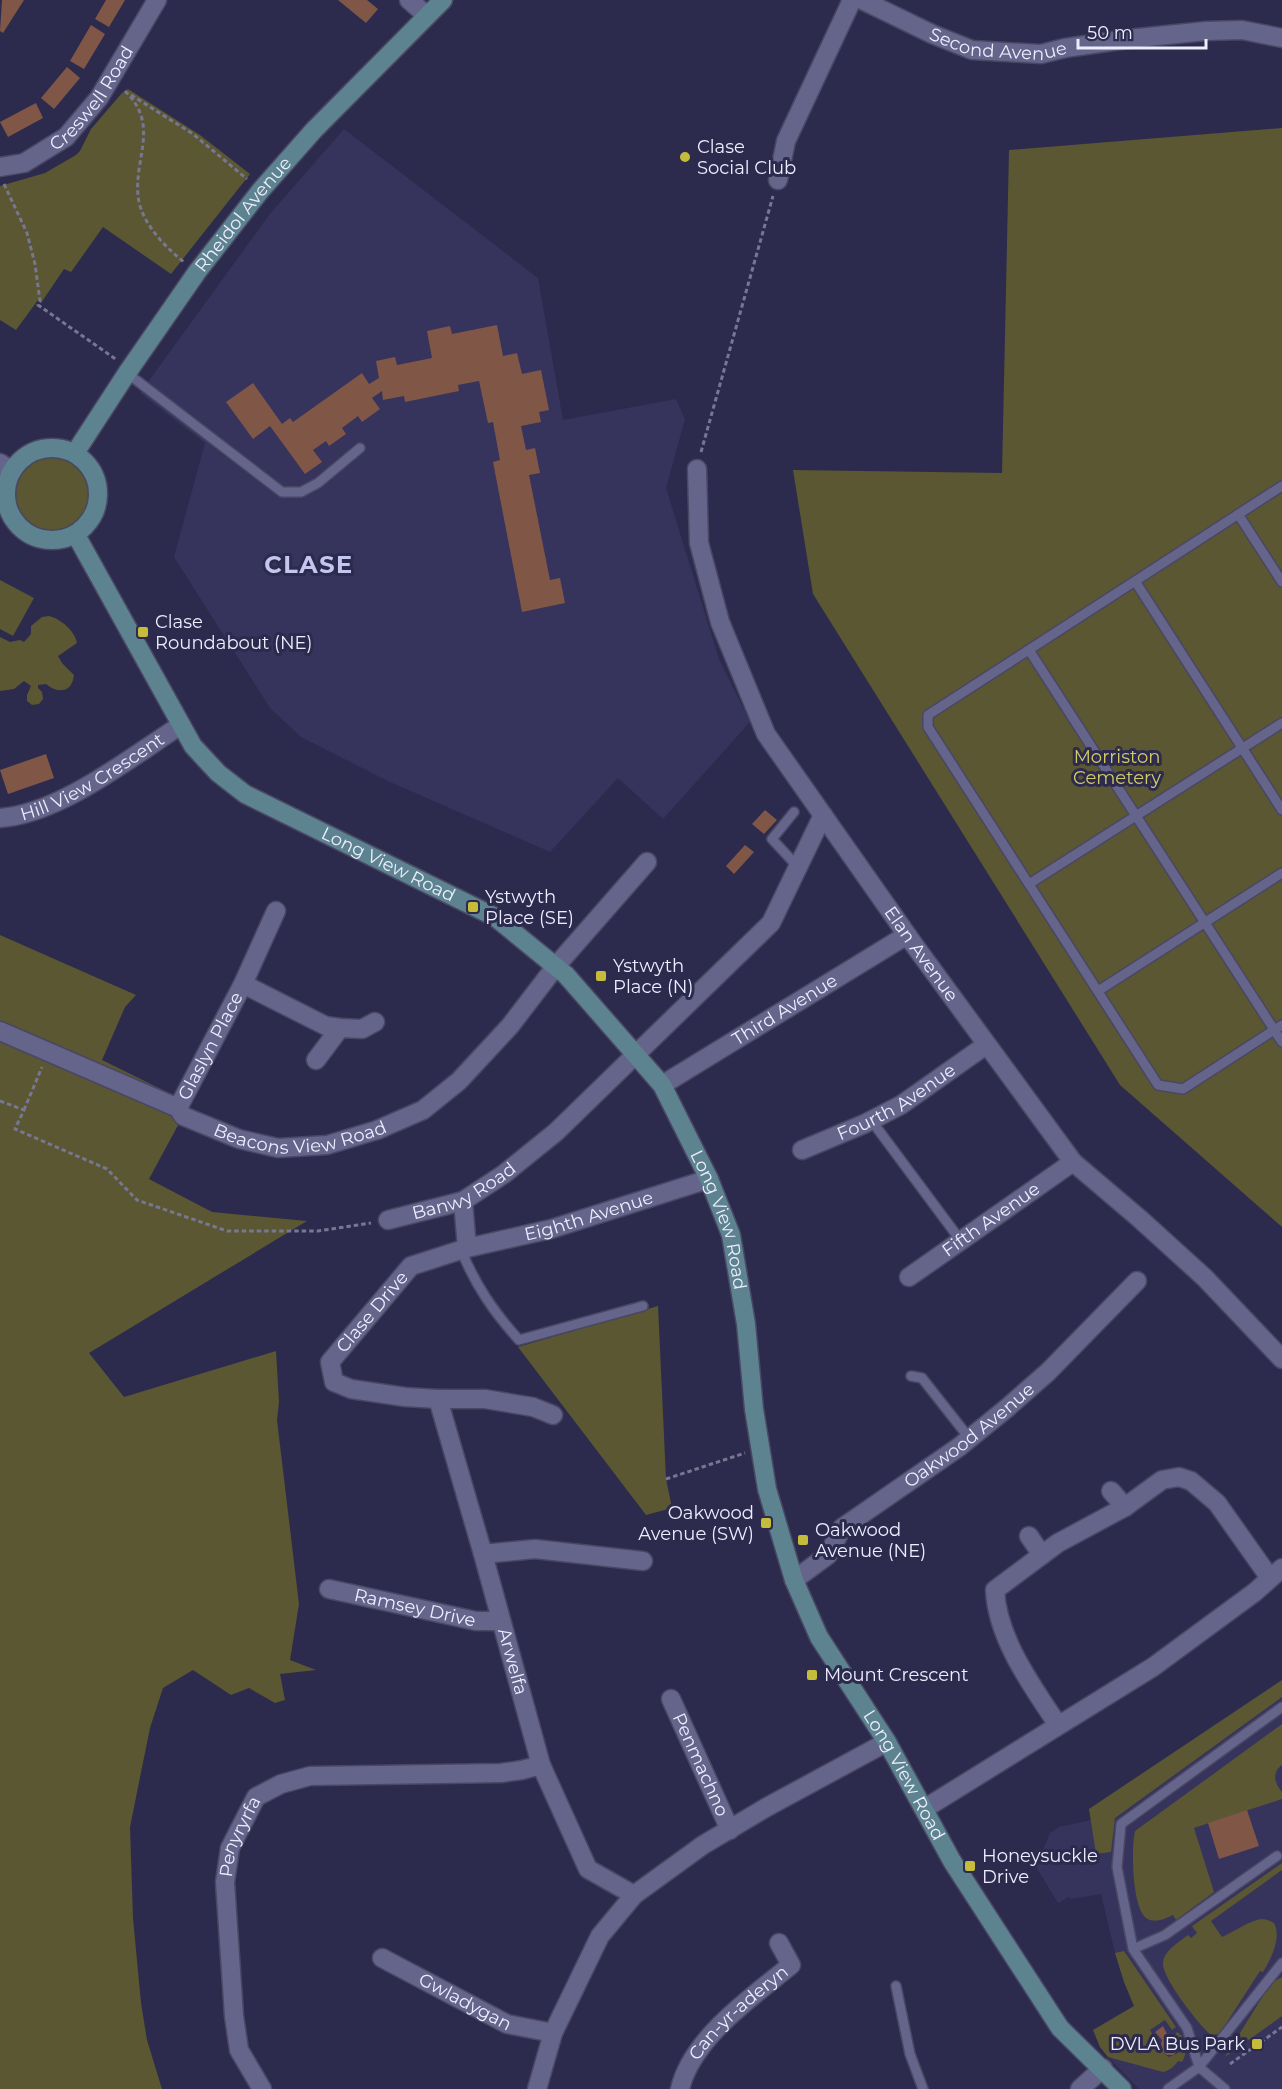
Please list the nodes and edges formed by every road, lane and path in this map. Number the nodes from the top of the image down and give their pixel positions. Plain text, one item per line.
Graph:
1 (157, 0) edge
2 (409, 0) edge
3 (443, 0) edge
4 (852, 0) edge
5 (862, 0) edge
6 (426, 15) junction
7 (1282, 38) edge
8 (1, 172) edge
9 (246, 179) dead end
10 (778, 180) joint
11 (181, 260) dead end
12 (128, 370) junction
13 (360, 448) dead end
14 (75, 453) junction
15 (6, 467) edge
16 (697, 469) joint
17 (1282, 486) edge
18 (1238, 514) junction
19 (75, 535) junction
20 (1135, 581) junction
21 (1282, 582) edge
22 (1029, 650) junction
23 (1282, 723) edge
24 (181, 725) junction
25 (1242, 748) junction
26 (1282, 810) edge
27 (794, 812) dead end
28 (823, 815) junction
29 (1136, 816) junction
30 (0, 818) edge
31 (647, 862) dead end
32 (797, 866) junction
33 (1282, 873) edge
34 (1029, 884) junction
35 (276, 911) dead end
36 (1205, 923) junction
37 (907, 935) junction
38 (556, 966) junction
39 (243, 984) junction
40 (1098, 991) junction
41 (375, 1022) dead end
42 (340, 1028) junction
43 (1278, 1028) edge
44 (0, 1031) edge
45 (1282, 1042) edge
46 (986, 1045) junction
47 (635, 1054) junction
48 (316, 1060) dead end
49 (44, 1063) dead end
50 (662, 1085) junction
51 (0, 1101) edge
52 (178, 1108) junction
53 (24, 1110) junction
54 (871, 1120) junction
55 (802, 1150) dead end
56 (1073, 1162) junction
57 (709, 1179) junction
58 (463, 1201) junction
59 (388, 1220) joint
60 (961, 1241) junction
61 (464, 1249) junction
62 (909, 1277) dead end
63 (1137, 1281) dead end
64 (643, 1306) dead end
65 (1282, 1359) edge
66 (911, 1376) dead end
67 (438, 1399) junction
68 (553, 1415) dead end
69 (970, 1439) junction
70 (760, 1448) junction
71 (666, 1479) dead end
72 (1111, 1491) dead end
73 (1125, 1507) junction
74 (1029, 1536) dead end
75 (483, 1554) junction
76 (1042, 1555) junction
77 (643, 1561) dead end
78 (1276, 1573) edge
79 (794, 1580) junction
80 (329, 1589) dead end
81 (501, 1621) junction
82 (671, 1699) dead end
83 (1282, 1707) edge
84 (1058, 1725) junction
85 (887, 1742) junction
86 (541, 1765) junction
87 (924, 1809) junction
88 (729, 1830) junction
89 (1277, 1856) dead end
90 (634, 1895) junction
91 (779, 1943) dead end
92 (1133, 1949) junction
93 (382, 1958) dead end
94 (1282, 1963) edge
95 (897, 1986) dead end
96 (1282, 2027) edge
97 (553, 2033) junction
98 (1230, 2064) dead end
99 (1198, 2067) junction
100 (1102, 2068) junction
101 (262, 2089) edge
102 (537, 2089) edge
103 (680, 2089) edge
104 (923, 2089) edge
105 (1080, 2089) edge
106 (1122, 2089) edge
107 (1168, 2089) edge
108 (1225, 2089) edge

1 - 8 street, Creswell Road
2 - 6 street
3 - 6 street, Rheidol Avenue
4 - 10 street
5 - 7 street, Second Avenue
6 - 12 street, Rheidol Avenue
8 - 12 path
9 - 11 path
10 - 16 path
12 - 13 lane
12 - 14 street, Rheidol Avenue
14 - 15 street
14 - 19 street
15 - 19 street
16 - 28 street, Elan Avenue
17 - 18 lane
18 - 20 lane
18 - 21 lane
19 - 24 street, Long View Road
20 - 22 lane
20 - 25 lane
22 - 29 lane
22 - 34 lane
23 - 25 lane
24 - 30 street, Hill View Crescent
24 - 38 street, Long View Road
25 - 26 lane
25 - 29 lane
27 - 32 lane
28 - 32 street, Banwy Road
28 - 37 street, Elan Avenue
29 - 34 lane
29 - 36 lane
31 - 38 street, Beacons View Road
32 - 47 street, Banwy Road
33 - 36 lane
34 - 40 lane
35 - 39 street, Glaslyn Place
36 - 40 lane
36 - 43 lane
37 - 46 street, Elan Avenue
37 - 50 street, Third Avenue
38 - 47 street, Long View Road
38 - 52 street, Beacons View Road
39 - 42 street, Glaslyn Place
39 - 52 street, Glaslyn Place
40 - 43 lane
41 - 42 street, Glaslyn Place
42 - 48 street
43 - 45 lane
44 - 52 street, Beacons View Road
46 - 54 street, Fourth Avenue
46 - 56 street, Elan Avenue
47 - 50 street, Long View Road
47 - 58 street, Banwy Road
49 - 53 path
50 - 57 street, Long View Road
51 - 53 path
53 - 59 path, Banwy Road
54 - 55 street, Fourth Avenue
54 - 60 lane
56 - 60 street, Fifth Avenue
56 - 65 street, Elan Avenue
57 - 61 street, Eighth Avenue
57 - 70 street, Long View Road
58 - 59 street, Banwy Road
58 - 61 street
60 - 62 street, Fifth Avenue
61 - 64 lane
61 - 67 street, Clase Drive
63 - 69 street, Oakwood Avenue
66 - 69 lane
67 - 68 street
67 - 75 street, Arwelfa
69 - 79 street, Oakwood Avenue
70 - 71 path
70 - 79 street, Long View Road
72 - 73 street
73 - 76 street
73 - 78 street
74 - 76 street
75 - 77 street
75 - 81 street, Arwelfa
76 - 84 street
78 - 84 street
79 - 85 street, Long View Road
80 - 81 street, Ramsey Drive
81 - 86 street, Arwelfa
82 - 88 street, Penmachno
83 - 92 lane
84 - 87 street
85 - 87 street, Long View Road
85 - 88 street
86 - 90 street, Arwelfa
86 - 101 street, Penyryrfa
87 - 100 street, Long View Road
88 - 90 street
89 - 92 lane
90 - 97 street
91 - 103 street, Can-yr-aderyn
92 - 99 lane
93 - 97 street, Gwladygan
94 - 99 lane
95 - 104 lane
96 - 98 path
97 - 102 street
99 - 107 lane
99 - 108 lane
100 - 105 street
100 - 106 street, Long View Road

